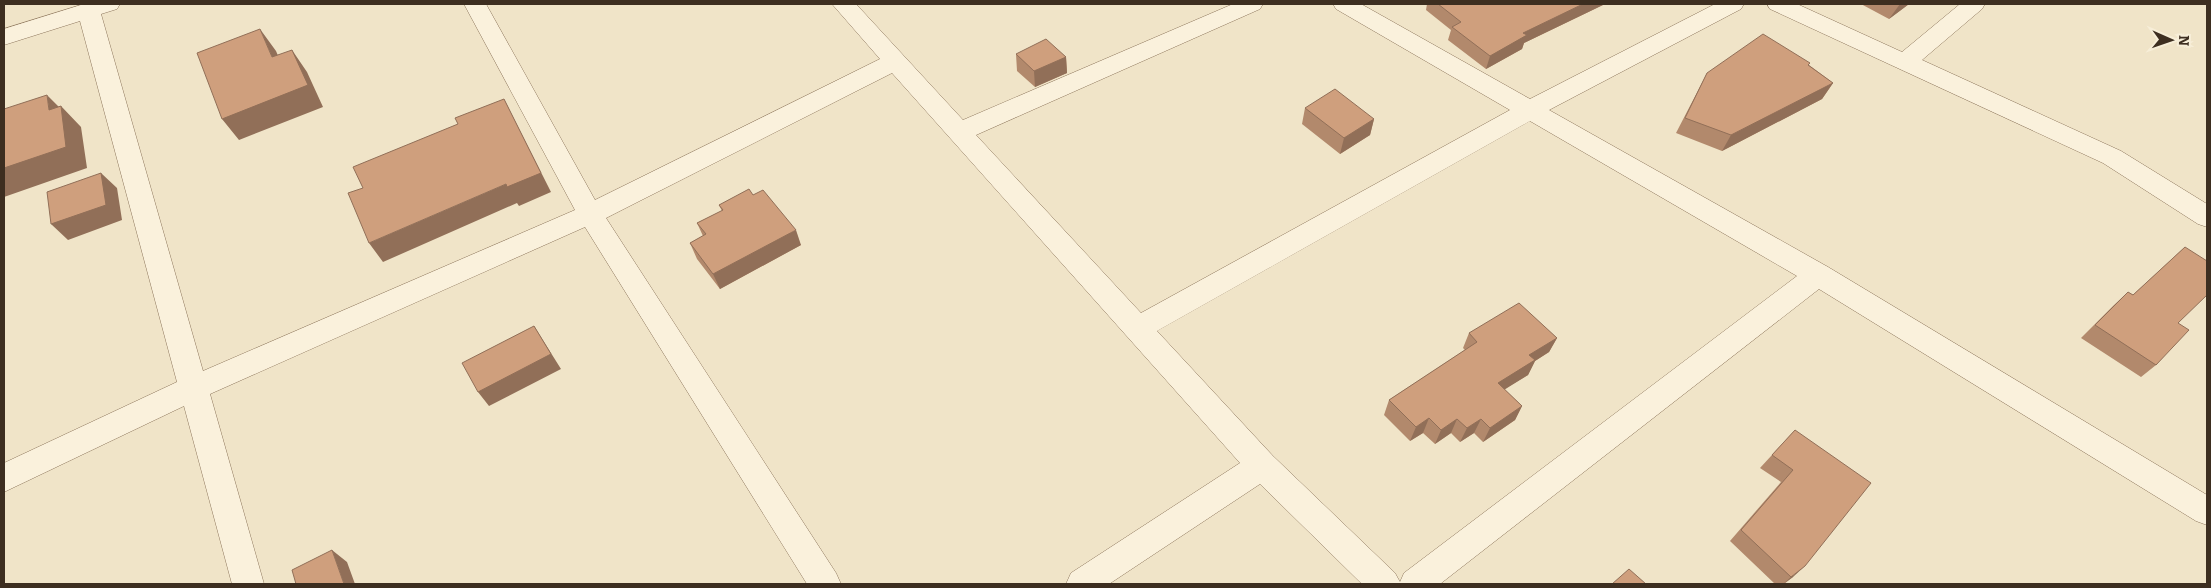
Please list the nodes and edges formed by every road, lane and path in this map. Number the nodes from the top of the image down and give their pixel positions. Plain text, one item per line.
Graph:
1 (475, 4) edge
2 (843, 4) edge
3 (1252, 4) edge
4 (1344, 4) edge
5 (1733, 4) edge
6 (1778, 4) edge
7 (1974, 4) edge
8 (99, 7) edge
9 (4, 37) edge
10 (896, 61) junction
11 (1905, 62) junction
12 (1530, 110) junction
13 (959, 132) junction
14 (590, 214) junction
15 (2207, 217) edge
16 (1818, 275) junction
17 (1137, 330) junction
18 (193, 388) junction
19 (1262, 466) junction
20 (4, 478) edge
21 (2207, 511) edge
22 (248, 584) edge
23 (825, 584) edge
24 (1082, 584) edge
25 (1384, 584) edge
26 (1414, 584) edge

1 - 14 street
2 - 10 street
3 - 13 street
4 - 12 street
5 - 12 street
6 - 11 street
7 - 11 street
8 - 9 street
8 - 18 street
10 - 13 street
10 - 14 street
11 - 15 street
12 - 16 street
12 - 17 street
13 - 17 street
14 - 18 street
14 - 23 street
16 - 21 street
16 - 26 street
17 - 19 street
18 - 20 street
18 - 22 street
19 - 24 street
19 - 25 street

